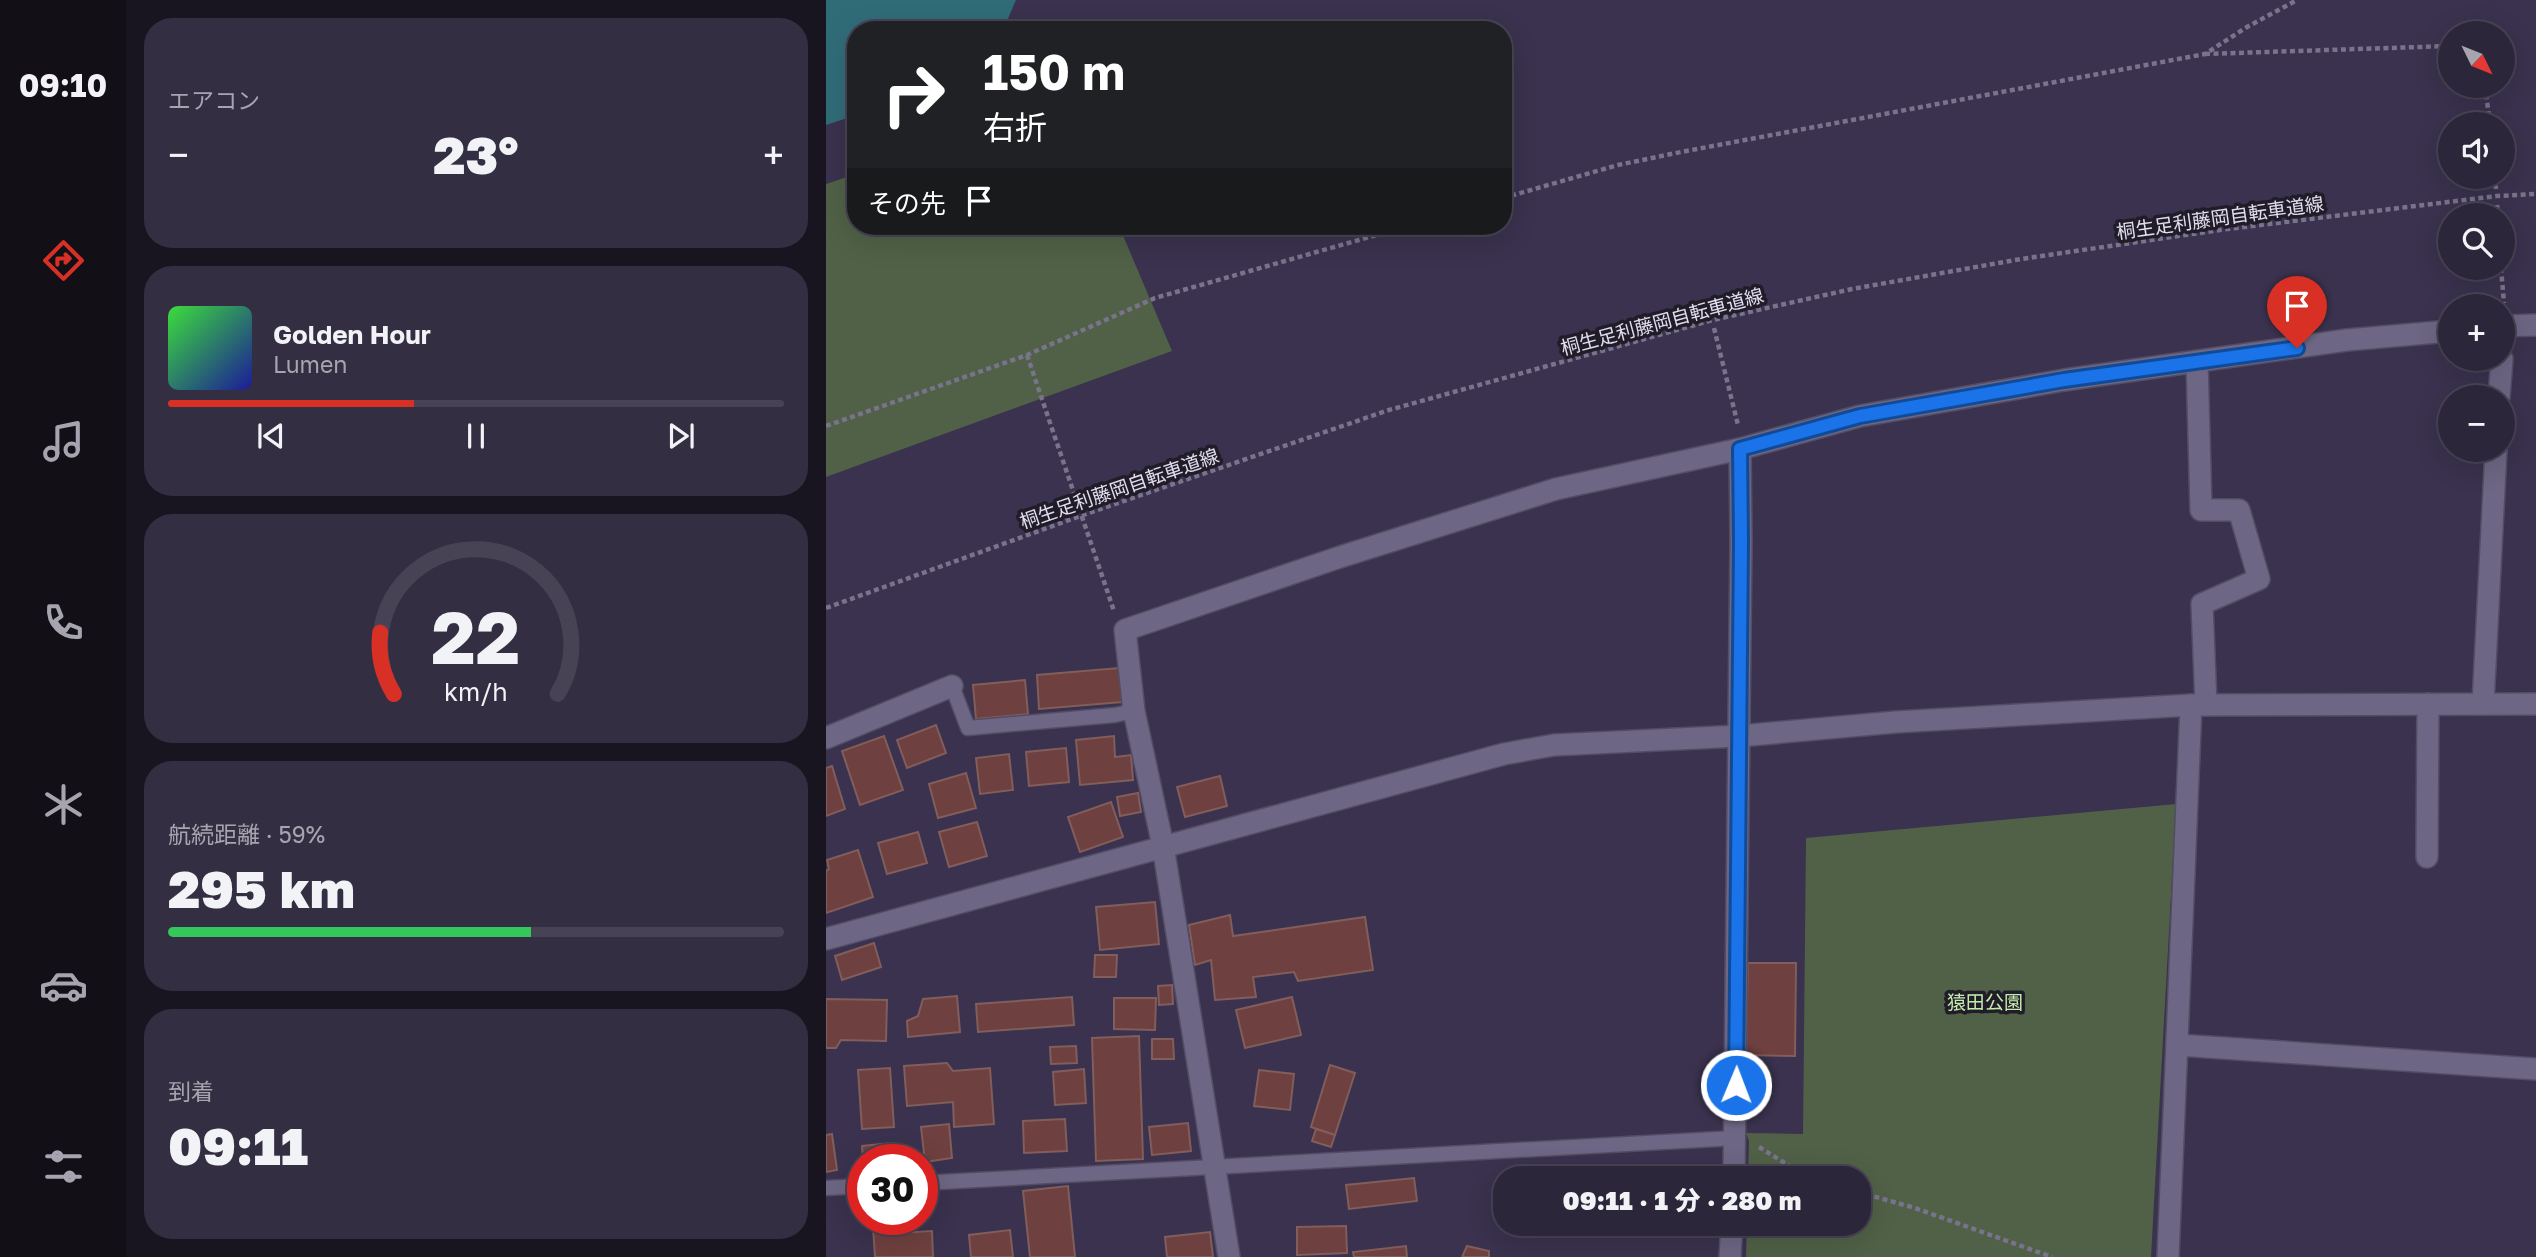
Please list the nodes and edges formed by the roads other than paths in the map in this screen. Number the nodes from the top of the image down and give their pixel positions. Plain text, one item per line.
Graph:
1 (2536, 325) edge
2 (2515, 326) edge
3 (2438, 332) edge
4 (2197, 362) junction
5 (1740, 449) junction
6 (2495, 462) edge
7 (951, 686) joint
8 (2428, 704) junction
9 (2483, 704) junction
10 (2536, 704) edge
11 (2198, 705) junction
12 (1134, 711) junction
13 (1739, 736) junction
14 (826, 738) edge
15 (1163, 846) junction
16 (2427, 857) dead end
17 (826, 939) edge
18 (2178, 1045) junction
19 (2536, 1069) edge
20 (1736, 1138) junction
21 (1735, 1166) edge
22 (1215, 1167) junction
23 (938, 1182) edge
24 (847, 1187) edge
25 (826, 1188) edge
26 (1731, 1236) edge
27 (1228, 1257) edge
28 (1730, 1257) edge
29 (2168, 1257) edge

1 - 2 street
3 - 4 street
4 - 5 street
4 - 11 street
5 - 12 street
5 - 13 street
6 - 9 street
7 - 12 lane
7 - 14 street
8 - 9 street
8 - 11 street
8 - 16 street
9 - 10 street
11 - 13 street
11 - 18 street
12 - 15 street
13 - 15 street
13 - 20 street
15 - 17 street
15 - 22 street
18 - 19 street
18 - 29 street
20 - 21 street
20 - 22 lane
22 - 23 lane
22 - 27 street
24 - 25 lane
26 - 28 street

